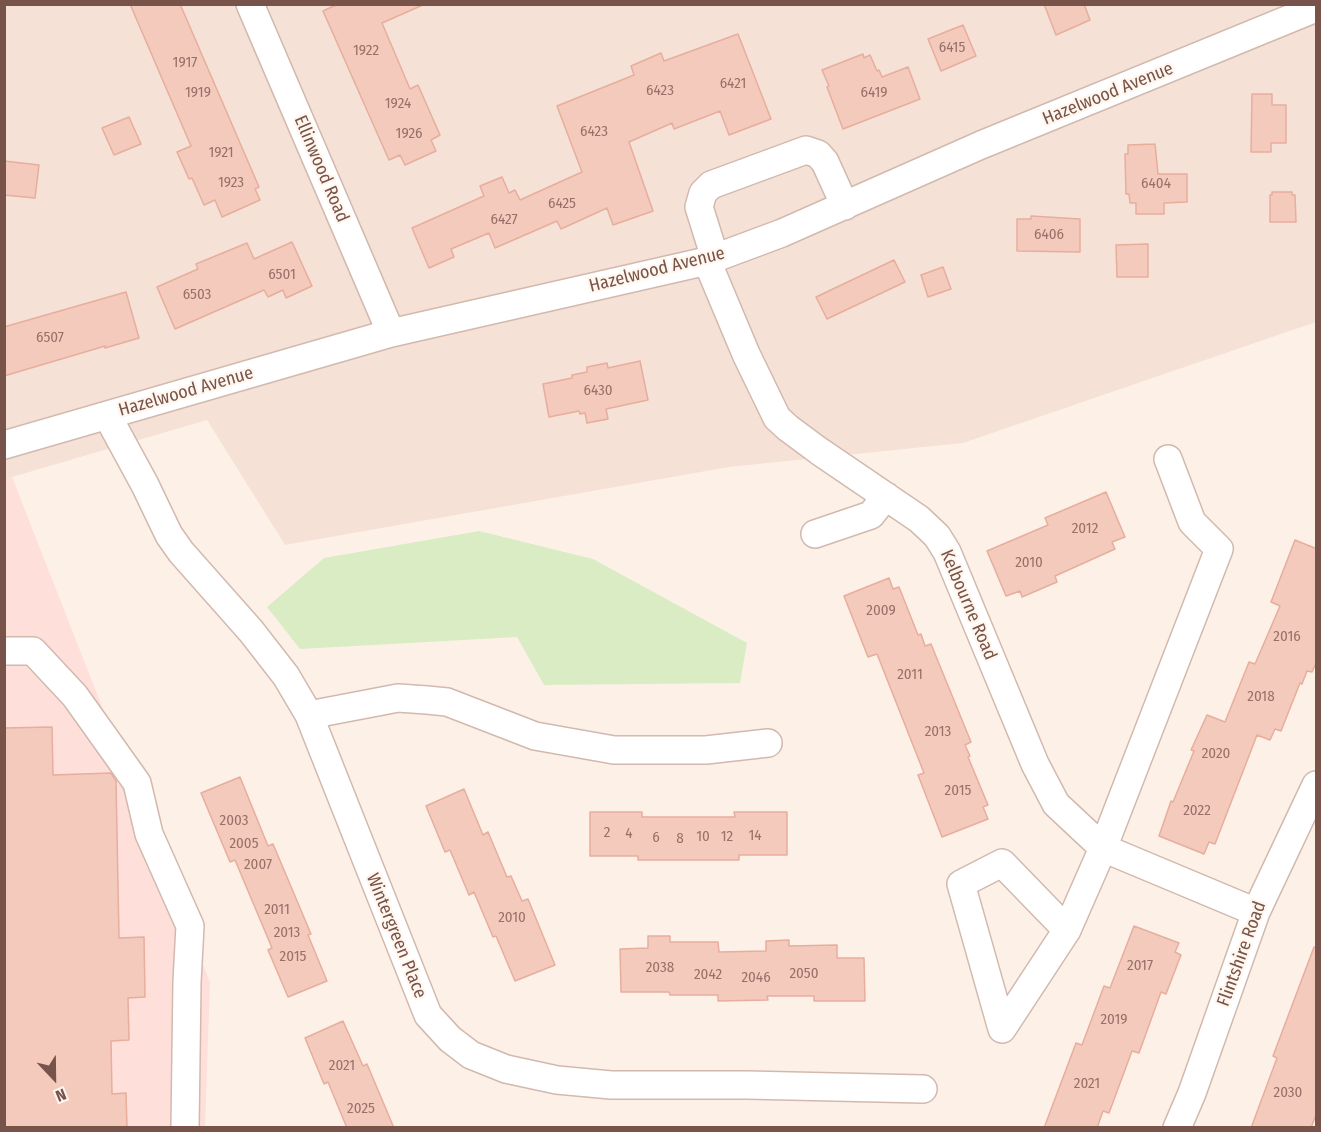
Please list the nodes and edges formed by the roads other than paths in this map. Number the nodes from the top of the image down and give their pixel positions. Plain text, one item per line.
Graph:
1 (250, 4) edge
2 (1317, 8) edge
3 (845, 206) junction
4 (711, 259) junction
5 (391, 333) junction
6 (107, 415) junction
7 (4, 445) edge
8 (1168, 459) dead end
9 (886, 496) junction
10 (814, 534) dead end
11 (4, 651) edge
12 (309, 715) junction
13 (768, 743) dead end
14 (1317, 785) edge
15 (1102, 848) junction
16 (1256, 912) junction
17 (1067, 930) junction
18 (923, 1089) dead end
19 (185, 1128) edge
20 (1177, 1128) edge

1 - 5 street, Ellinwood Road
2 - 3 street, Hazelwood Avenue
3 - 4 street, Hazelwood Avenue
3 - 4 street, Kelbourne Road
4 - 5 street, Hazelwood Avenue
4 - 9 street, Kelbourne Road
5 - 6 street, Hazelwood Avenue
6 - 7 street, Hazelwood Avenue
6 - 12 street, Wintergreen Place
8 - 15 street
9 - 10 street
9 - 15 street, Kelbourne Road
11 - 19 street
12 - 13 street
12 - 18 street, Wintergreen Place
14 - 16 street, Flintshire Road
15 - 16 street, Kelbourne Road
15 - 17 street
16 - 20 street, Flintshire Road
17 - 17 street

